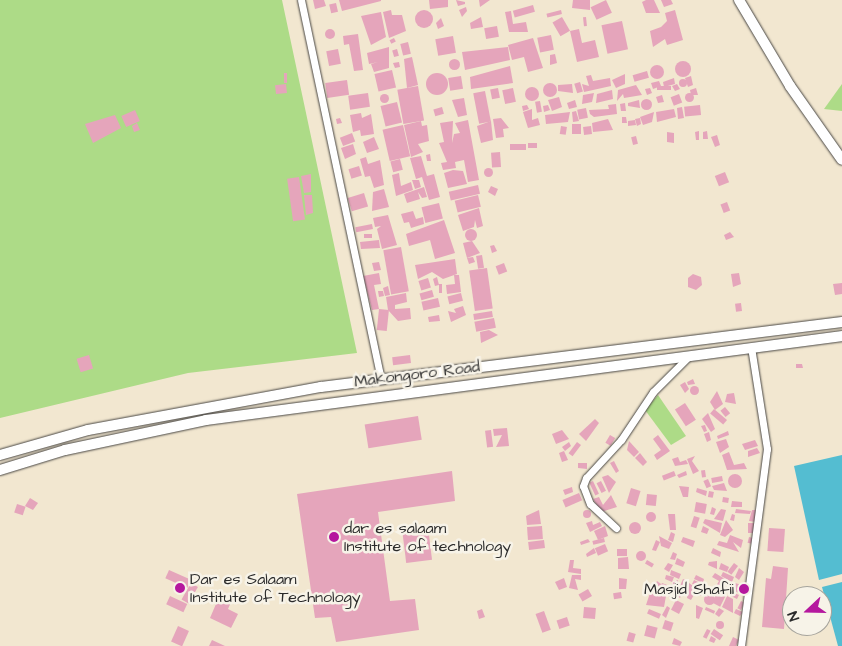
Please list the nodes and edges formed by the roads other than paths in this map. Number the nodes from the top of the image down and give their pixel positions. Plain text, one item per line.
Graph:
1 (301, 0) edge
2 (739, 0) edge
3 (842, 160) edge
4 (842, 322) edge
5 (842, 336) edge
6 (751, 347) junction
7 (692, 353) junction
8 (381, 378) junction
9 (0, 455) edge
10 (0, 470) edge
11 (616, 528) dead end
12 (741, 646) edge

1 - 8 street
2 - 3 main road
4 - 8 main road, Makongoro Road
5 - 6 main road, Makongoro Road
6 - 7 main road, Makongoro Road
6 - 12 street
7 - 10 main road, Makongoro Road
7 - 11 street
8 - 9 main road, Makongoro Road

